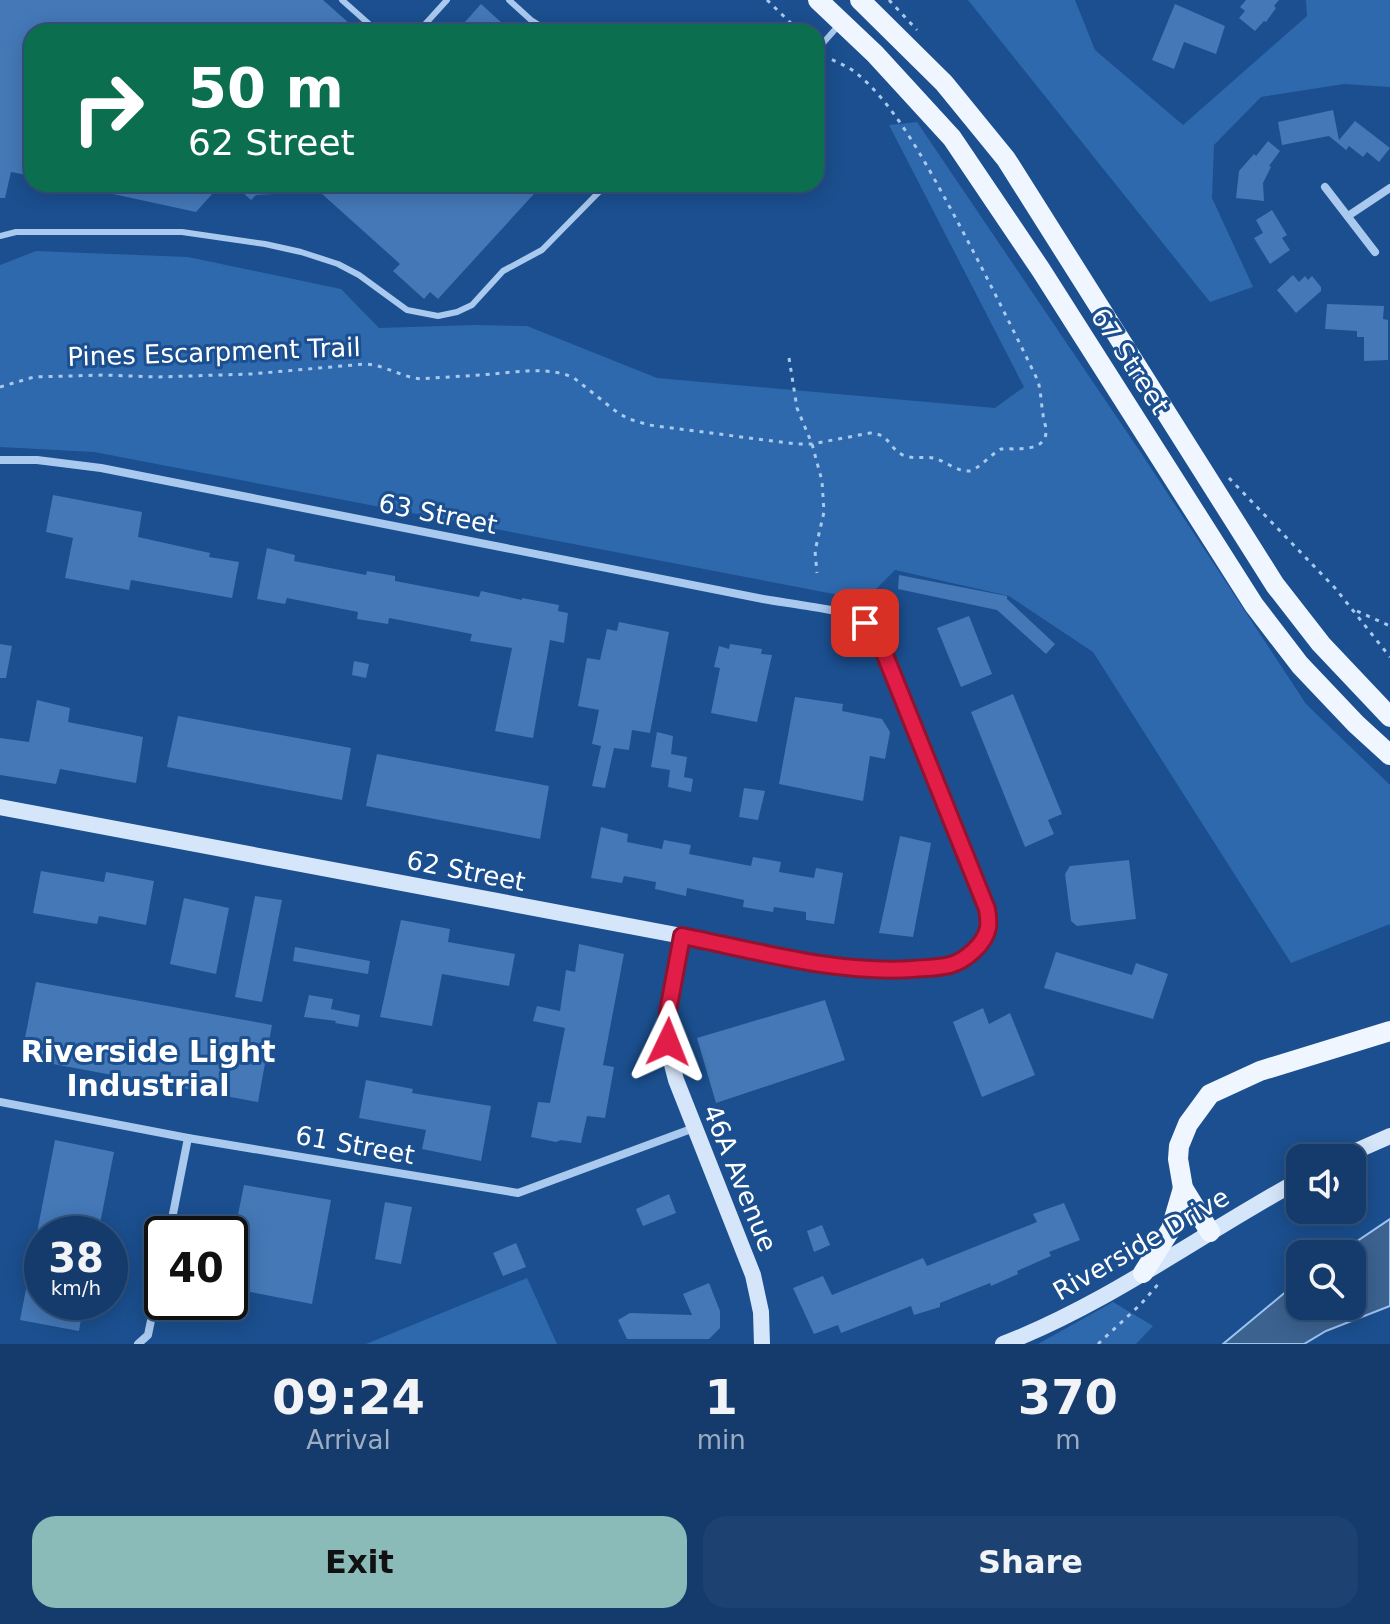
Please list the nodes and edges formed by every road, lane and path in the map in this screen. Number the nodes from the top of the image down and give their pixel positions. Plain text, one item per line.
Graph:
1 (342, 0) edge
2 (447, 0) edge
3 (509, 0) edge
4 (767, 0) edge
5 (818, 0) edge
6 (860, 0) edge
7 (889, 0) edge
8 (842, 22) junction
9 (369, 24) edge
10 (425, 24) edge
11 (537, 24) edge
12 (792, 24) edge
13 (920, 34) dead end
14 (824, 42) edge
15 (829, 58) dead end
16 (1325, 187) dead end
17 (1390, 188) edge
18 (599, 192) edge
19 (1348, 216) junction
20 (0, 236) edge
21 (1375, 252) dead end
22 (789, 358) dead end
23 (0, 387) edge
24 (812, 444) junction
25 (0, 460) edge
26 (1225, 474) dead end
27 (817, 573) dead end
28 (1353, 610) junction
29 (865, 623) joint
30 (1390, 626) edge
31 (1390, 657) edge
32 (1390, 717) edge
33 (1390, 755) edge
34 (0, 807) edge
35 (682, 936) junction
36 (1390, 1031) edge
37 (0, 1102) edge
38 (694, 1128) junction
39 (1390, 1136) edge
40 (188, 1138) junction
41 (1366, 1147) edge
42 (1183, 1188) junction
43 (1286, 1188) edge
44 (173, 1216) edge
45 (1210, 1232) junction
46 (1143, 1273) junction
47 (1167, 1276) dead end
48 (151, 1320) edge
49 (138, 1344) edge
50 (762, 1344) edge
51 (1003, 1344) edge
52 (1098, 1344) edge

1 - 9 lane
2 - 10 lane
3 - 11 lane
4 - 12 path
5 - 8 main road, 67 Street
6 - 32 main road, 67 Street
7 - 13 path
8 - 14 lane
8 - 33 main road, 67 Street
15 - 24 path, Pines Escarpment Trail
16 - 19 street
17 - 19 street
18 - 20 lane
19 - 21 street
22 - 24 path
23 - 24 path, Pines Escarpment Trail
24 - 27 path
25 - 29 street, 63 Street
26 - 28 path
28 - 30 path
28 - 31 path
29 - 35 street, 62 Street
34 - 35 street, 62 Street
35 - 38 street, 46A Avenue
36 - 42 main road
37 - 40 street, 61 Street
38 - 40 street, 61 Street
38 - 50 street, 46A Avenue
39 - 41 street
40 - 44 street
42 - 45 main road
42 - 46 main road
43 - 45 street, Riverside Drive
45 - 46 street, Riverside Drive
46 - 51 street, Riverside Drive
47 - 52 path
48 - 49 street

